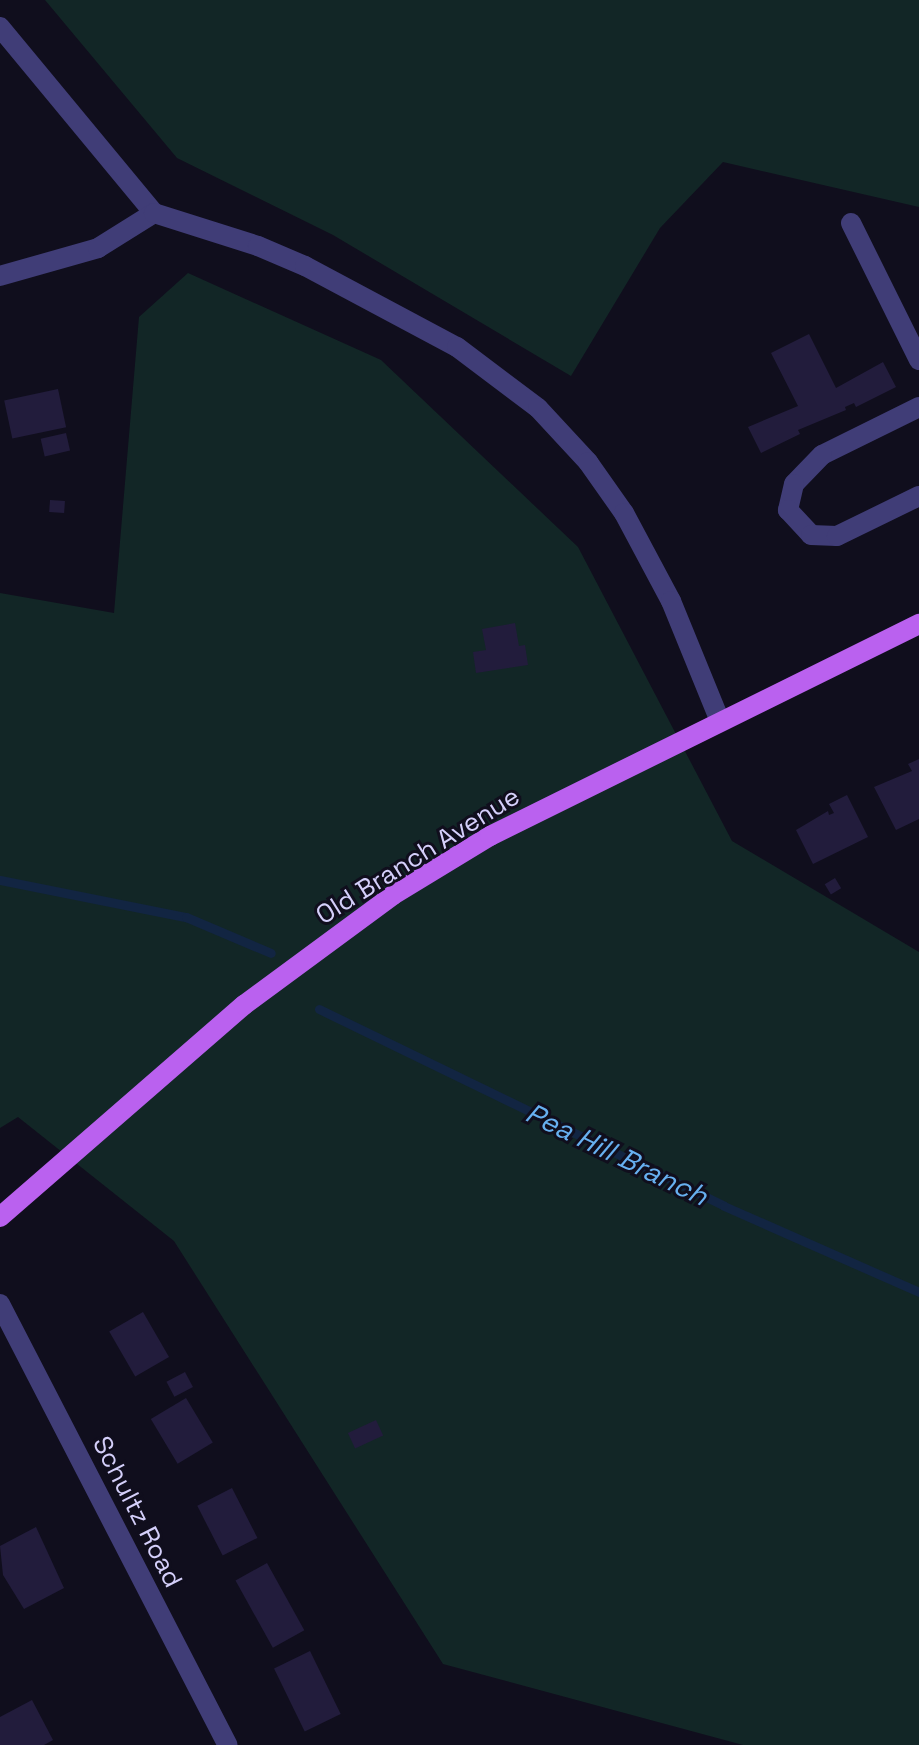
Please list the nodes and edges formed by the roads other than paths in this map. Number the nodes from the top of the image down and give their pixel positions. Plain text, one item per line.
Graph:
1 (0, 27) edge
2 (154, 213) junction
3 (851, 223) dead end
4 (0, 276) edge
5 (919, 360) edge
6 (919, 407) edge
7 (919, 496) edge
8 (919, 624) edge
9 (720, 721) junction
10 (0, 1217) edge
11 (0, 1304) edge
12 (228, 1745) edge

1 - 2 street
2 - 4 street
2 - 9 street
3 - 5 street
6 - 7 street
8 - 9 main road, Old Branch Avenue
9 - 10 main road, Old Branch Avenue
11 - 12 street, Schultz Road

